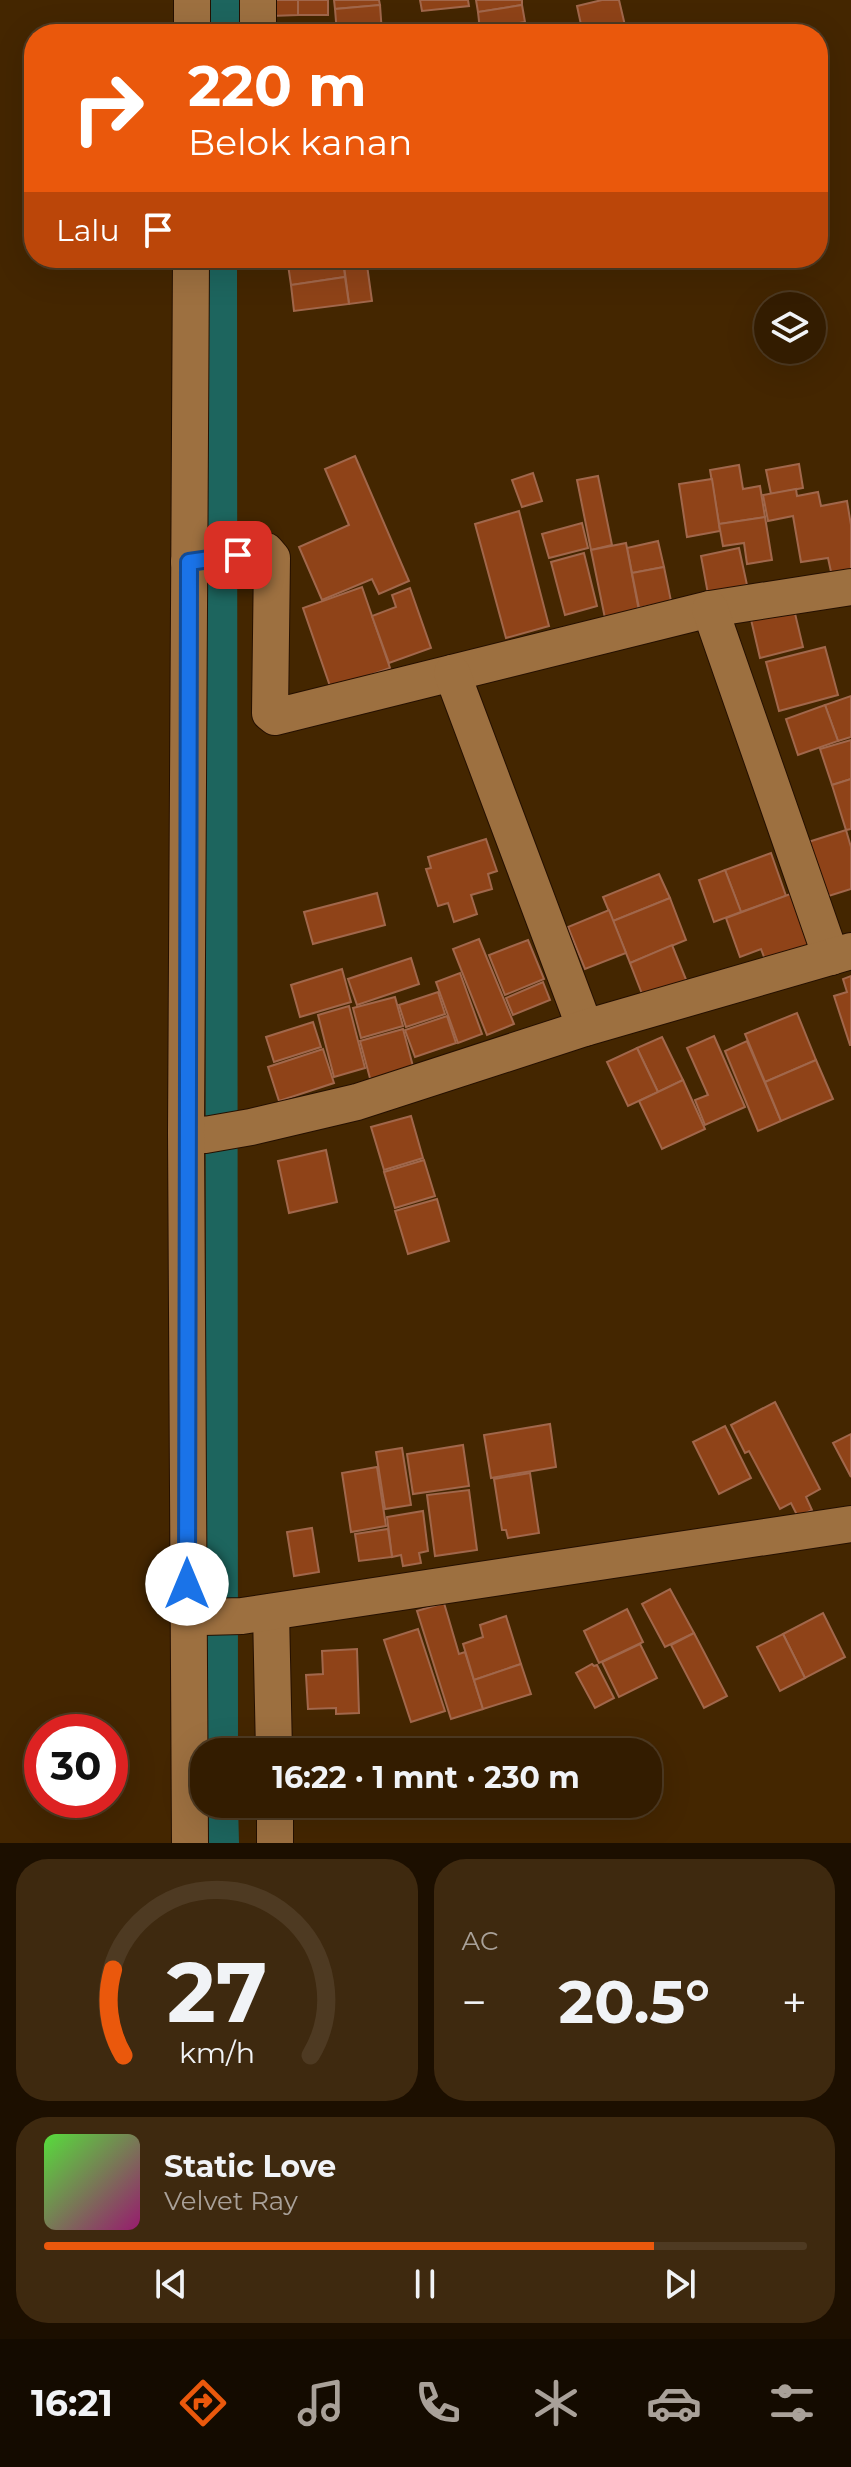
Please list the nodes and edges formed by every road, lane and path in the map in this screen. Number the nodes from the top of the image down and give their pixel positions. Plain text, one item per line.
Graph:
1 (192, 0) edge
2 (258, 0) edge
3 (192, 24) edge
4 (258, 24) edge
5 (191, 268) edge
6 (200, 561) junction
7 (851, 587) edge
8 (710, 609) junction
9 (452, 673) junction
10 (841, 954) edge
11 (585, 1028) junction
12 (196, 1134) junction
13 (851, 1524) edge
14 (257, 1614) junction
15 (195, 1616) junction
16 (272, 1738) edge
17 (275, 1818) edge
18 (190, 1843) edge
19 (275, 1843) edge

1 - 3 street
2 - 4 street
5 - 6 street
6 - 9 street
6 - 12 street
7 - 8 street
8 - 9 street
8 - 10 street
9 - 11 street
10 - 11 street
11 - 12 street
12 - 15 street
13 - 14 street
14 - 15 street
14 - 16 street
15 - 18 street
17 - 19 street

